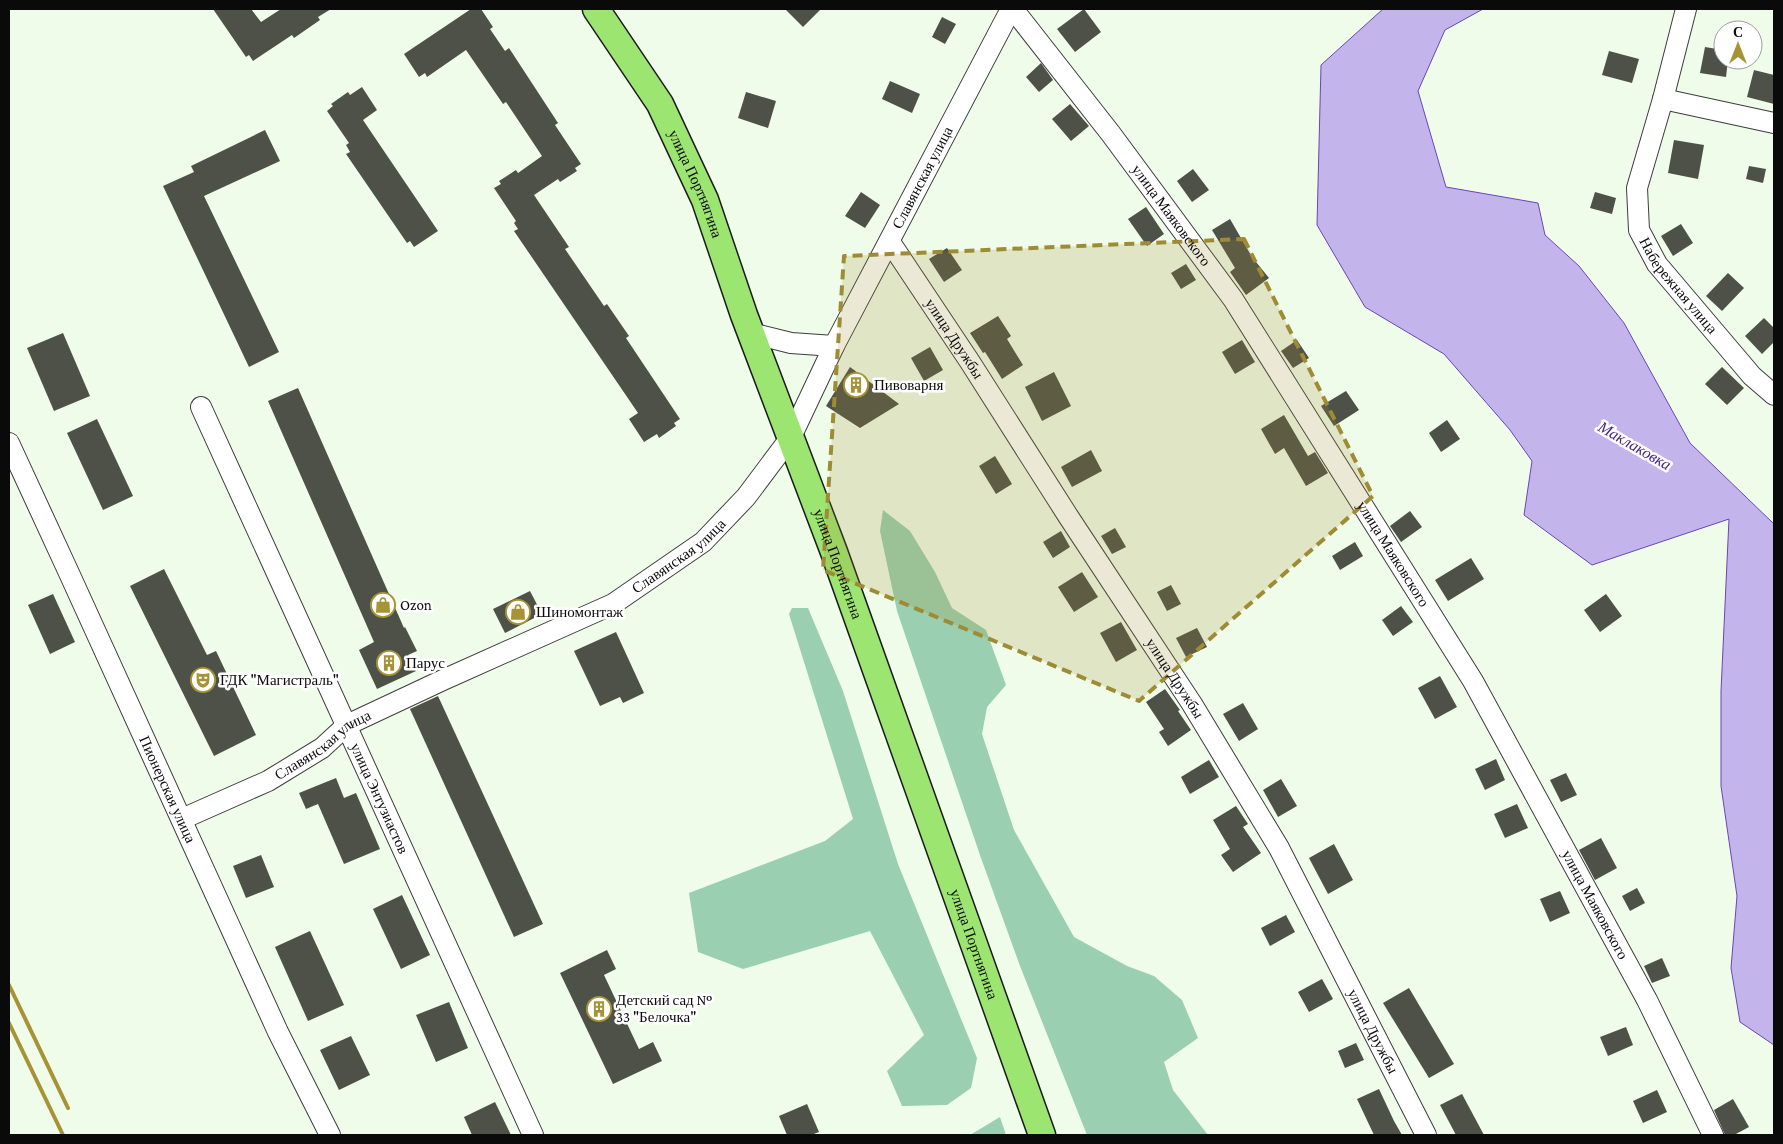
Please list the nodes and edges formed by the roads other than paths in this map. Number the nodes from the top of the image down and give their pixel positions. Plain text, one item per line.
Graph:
1 (596, 9) edge
2 (1012, 9) edge
3 (1686, 9) edge
4 (1663, 99) junction
5 (1774, 123) edge
6 (890, 242) junction
7 (751, 333) junction
8 (834, 346) junction
9 (1774, 395) edge
10 (201, 407) dead end
11 (790, 437) junction
12 (9, 443) edge
13 (347, 725) junction
14 (182, 819) junction
15 (330, 1135) edge
16 (533, 1135) edge
17 (1042, 1135) edge
18 (1426, 1135) edge
19 (1713, 1135) edge

1 - 7 main road, улица Портнягина
2 - 6 street, Славянская улица
2 - 19 street, улица Маяковского
3 - 4 street, Набережная улица
4 - 5 street
4 - 9 street, Набережная улица
6 - 8 street, Славянская улица
6 - 18 street, улица Дружбы
7 - 8 street
7 - 11 main road, улица Портнягина
8 - 11 street, Славянская улица
10 - 13 street, улица Энтузиастов
11 - 13 street, Славянская улица
11 - 17 main road, улица Портнягина
12 - 14 street, Пионерская улица
13 - 14 street, Славянская улица
13 - 16 street, улица Энтузиастов
14 - 15 street, Пионерская улица

